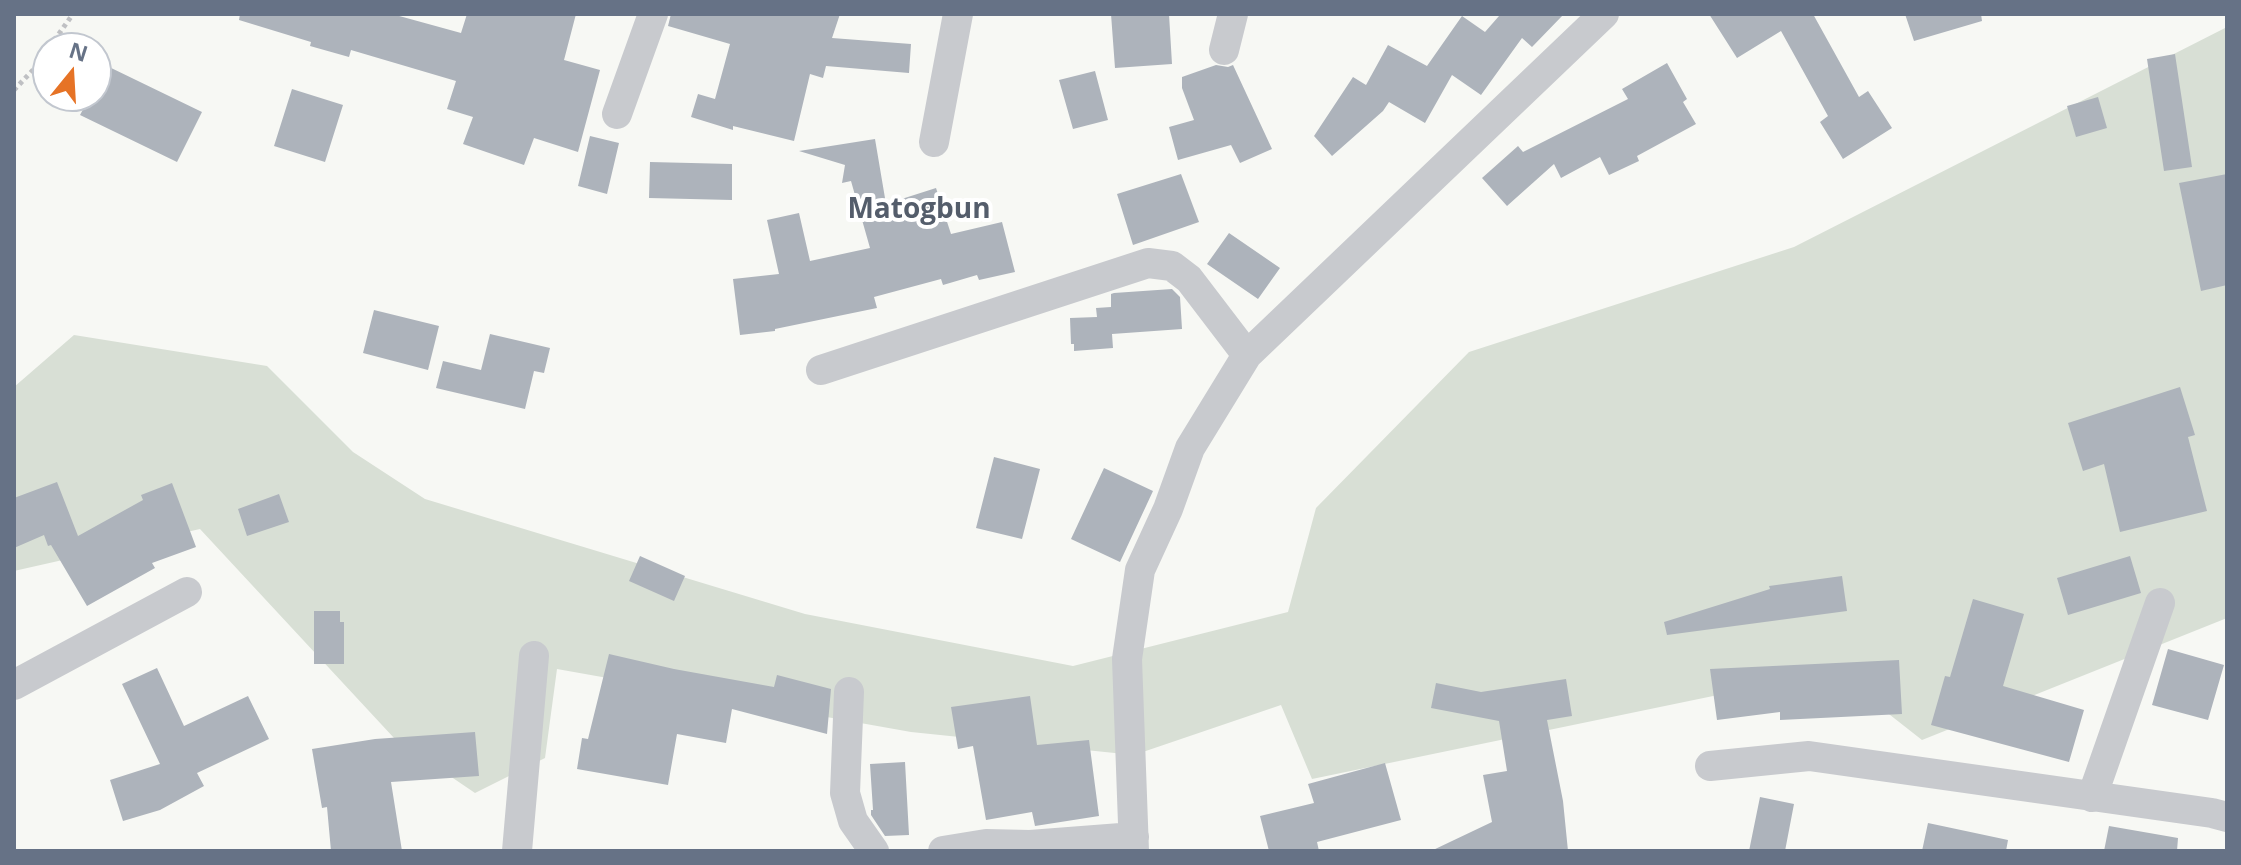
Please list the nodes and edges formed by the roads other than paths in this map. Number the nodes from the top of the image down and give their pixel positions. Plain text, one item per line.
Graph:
1 (653, 14) edge
2 (958, 14) edge
3 (1233, 14) edge
4 (1604, 14) edge
5 (1224, 50) dead end
6 (617, 114) dead end
7 (934, 142) dead end
8 (1247, 355) junction
9 (821, 370) dead end
10 (187, 592) dead end
11 (2160, 603) dead end
12 (534, 656) dead end
13 (14, 685) edge
14 (849, 692) dead end
15 (1710, 766) dead end
16 (2092, 797) junction
17 (2227, 817) edge
18 (1134, 844) edge
19 (517, 851) edge
20 (874, 851) edge
21 (943, 851) edge

1 - 6 street
2 - 7 street
3 - 5 street
4 - 8 street
8 - 9 street
8 - 18 street
10 - 13 street
11 - 16 street
12 - 19 street
14 - 20 street
15 - 16 street
16 - 17 street
18 - 21 street

